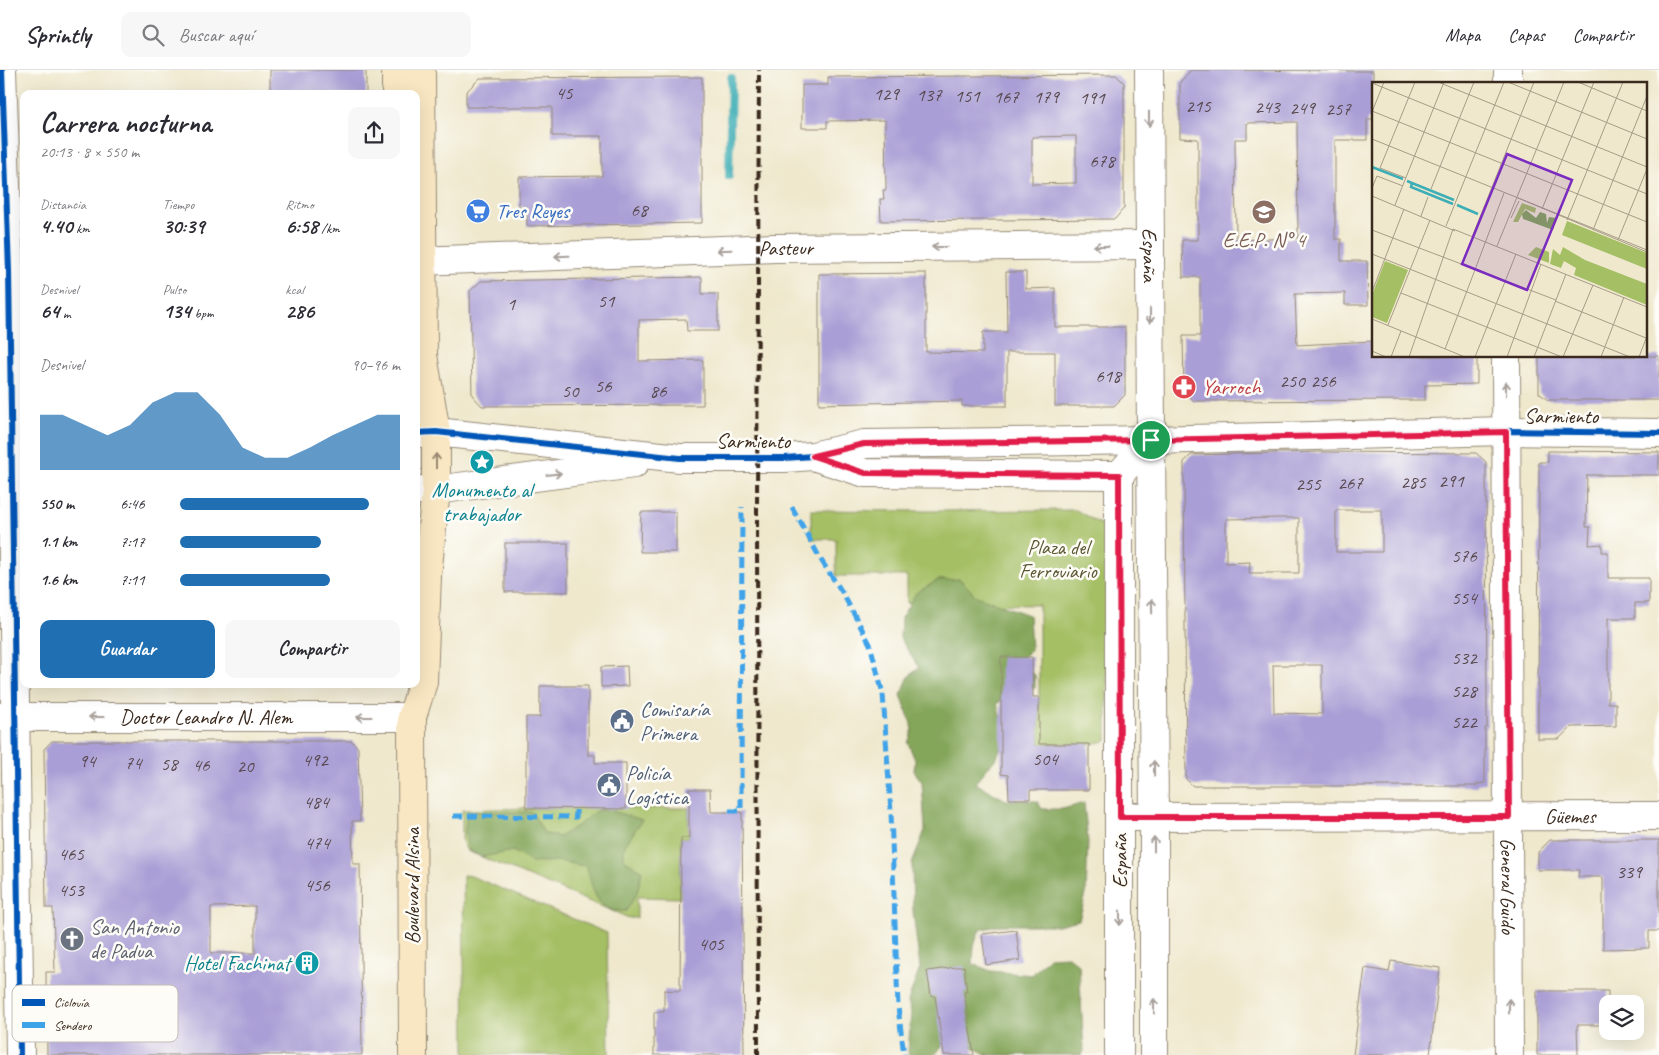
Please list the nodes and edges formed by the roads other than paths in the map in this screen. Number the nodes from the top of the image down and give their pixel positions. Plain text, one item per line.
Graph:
1 (2, 70) edge
2 (396, 70) edge
3 (421, 70) edge
4 (1149, 70) edge
5 (396, 90) edge
6 (420, 166) edge
7 (1150, 245) junction
8 (420, 261) edge
9 (11, 271) edge
10 (420, 284) edge
11 (1506, 358) edge
12 (426, 432) edge
13 (1506, 432) junction
14 (1659, 433) edge
15 (1151, 440) junction
16 (813, 456) junction
17 (680, 458) junction
18 (1119, 475) junction
19 (426, 490) edge
20 (402, 688) edge
21 (8, 717) edge
22 (412, 717) junction
23 (1659, 816) edge
24 (1120, 817) junction
25 (1154, 817) junction
26 (1509, 817) junction
27 (18, 985) edge
28 (20, 1042) edge
29 (20, 1055) edge
30 (413, 1055) edge
31 (1119, 1055) edge
32 (1154, 1055) edge
33 (1509, 1055) edge

1 - 9 street
2 - 5 main road
3 - 6 main road, Boulevard Alsina
4 -> 7 street, España
7 -> 8 street, Pasteur
7 -> 15 street, España
9 - 21 street
10 - 12 main road, Boulevard Alsina
13 -> 11 street, General Guido
12 - 17 street, Sarmiento
19 -> 12 main road, Boulevard Alsina
13 - 14 street, Sarmiento
13 - 15 street, Sarmiento
13 - 26 street, General Guido
15 - 16 street, Sarmiento
15 - 18 street
25 -> 15 street, España
16 - 17 street, Sarmiento
16 - 18 street, Sarmiento
19 -> 17 street, Sarmiento
18 - 24 street, España
19 - 22 main road, Boulevard Alsina
20 - 22 main road, Boulevard Alsina
22 -> 21 street, Doctor Leandro N. Alem
21 - 27 street
22 - 30 main road, Boulevard Alsina
23 - 26 street, Güemes
24 - 25 street, Güemes
24 -> 31 street, España
25 - 26 street, Güemes
32 -> 25 street, España
33 -> 26 street, General Guido
28 - 29 street

